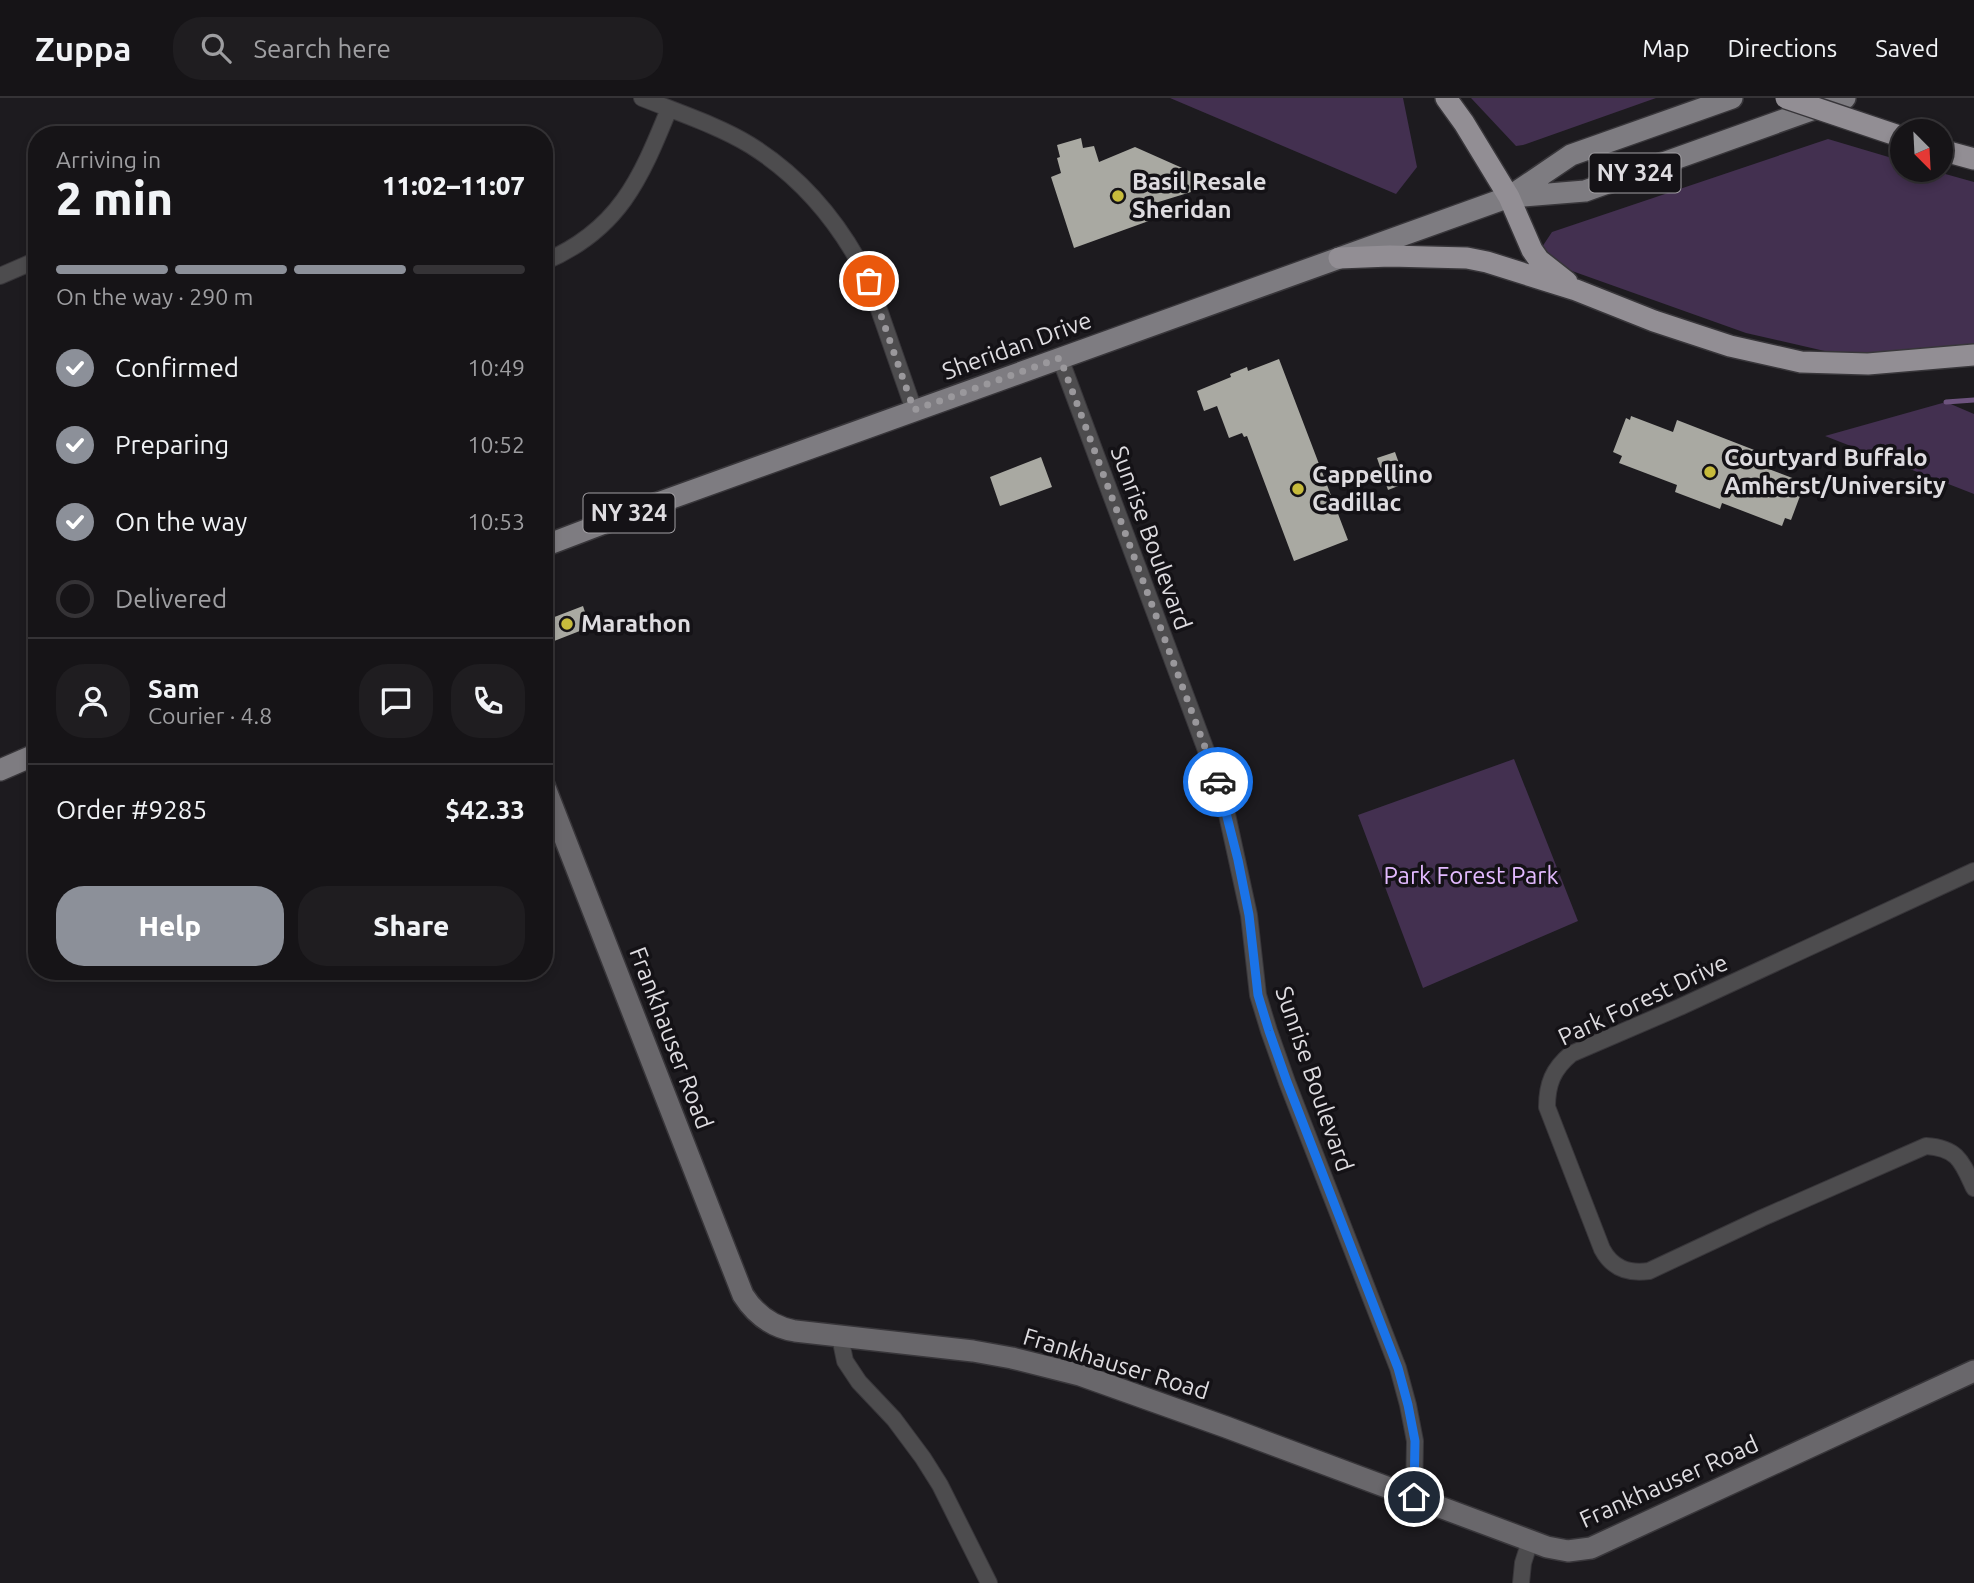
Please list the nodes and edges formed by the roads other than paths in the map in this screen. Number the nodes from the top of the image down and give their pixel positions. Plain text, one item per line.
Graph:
1 (642, 98) edge
2 (1446, 98) edge
3 (1732, 98) edge
4 (1786, 98) edge
5 (1845, 98) edge
6 (669, 109) junction
7 (1890, 133) edge
8 (1953, 154) edge
9 (1974, 159) edge
10 (1508, 197) junction
11 (553, 258) edge
12 (1339, 258) junction
13 (28, 264) edge
14 (0, 276) edge
15 (1576, 290) junction
16 (1974, 355) edge
17 (1060, 358) junction
18 (914, 410) junction
19 (553, 543) edge
20 (28, 758) edge
21 (0, 770) edge
22 (553, 808) edge
23 (1974, 871) edge
24 (1974, 1188) edge
25 (841, 1337) junction
26 (1974, 1371) edge
27 (1414, 1497) junction
28 (1530, 1541) junction
29 (989, 1583) edge
30 (1521, 1583) edge

1 - 6 street
2 - 10 highway
3 - 10 main road, Sheridan Drive / NY 324
4 - 7 highway, bridge
5 - 10 main road, Sheridan Drive / NY 324
6 - 11 street
6 - 18 street
8 - 9 highway
10 - 12 main road, Sheridan Drive / NY 324
10 - 15 highway
12 - 15 highway
12 - 17 main road, Sheridan Drive / NY 324
13 - 14 street
15 - 16 highway
17 - 18 main road, Sheridan Drive / NY 324
17 - 27 street, Sunrise Boulevard
18 - 19 main road, Sheridan Drive / NY 324
20 - 21 main road
22 - 25 street, Frankhauser Road
23 - 24 street, Park Forest Drive
25 - 27 street, Frankhauser Road
25 - 29 street
26 - 28 street, Frankhauser Road
27 - 28 street, Frankhauser Road
28 - 30 street

